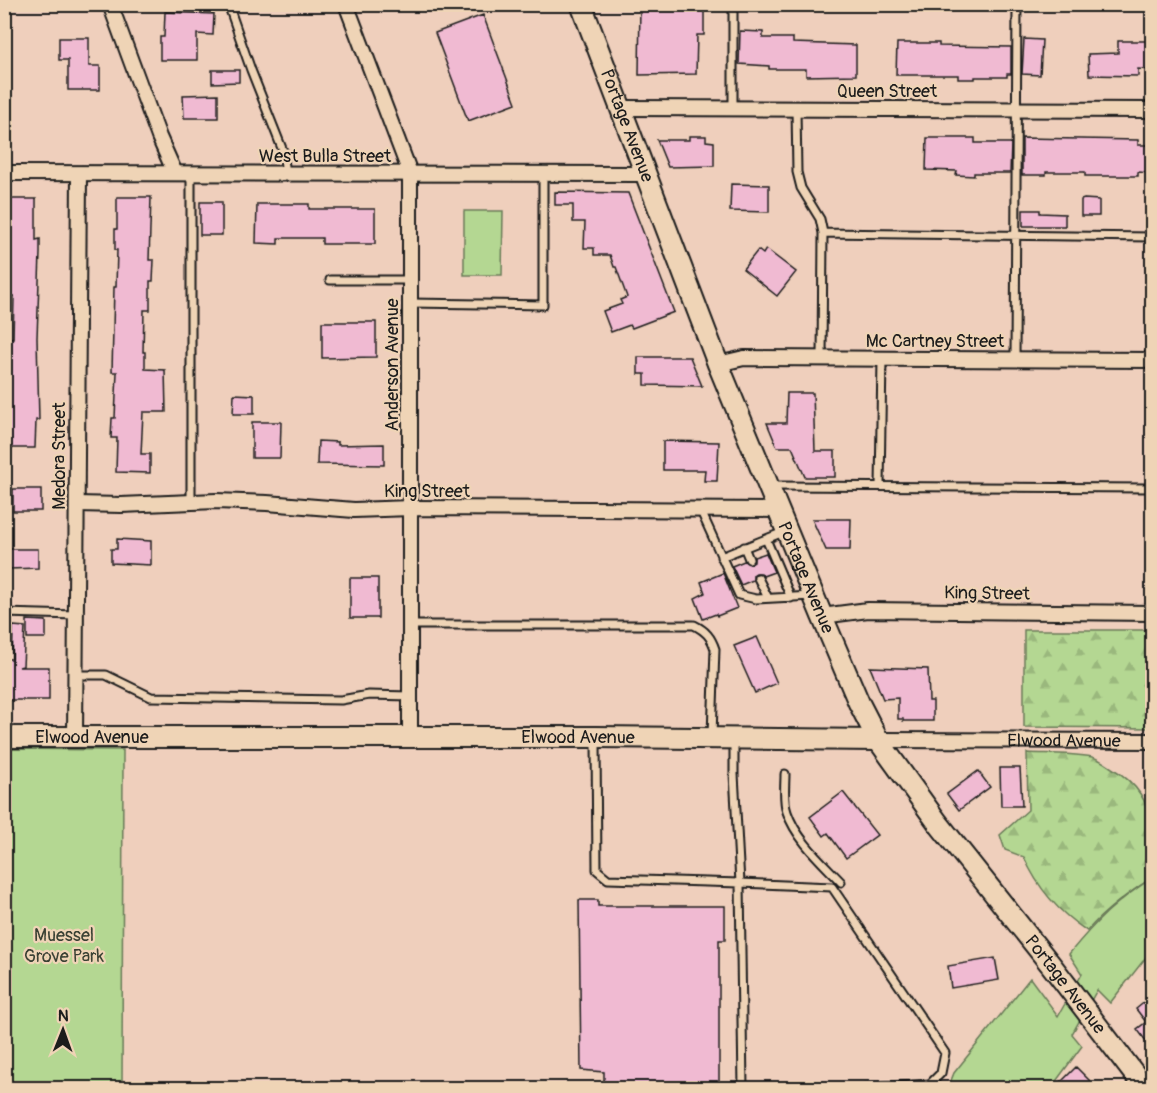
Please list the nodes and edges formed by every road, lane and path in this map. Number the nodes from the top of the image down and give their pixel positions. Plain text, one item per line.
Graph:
1 (110, 4) edge
2 (228, 4) edge
3 (346, 4) edge
4 (581, 4) edge
5 (733, 4) edge
6 (1017, 4) edge
7 (621, 108) junction
8 (733, 109) junction
9 (796, 109) junction
10 (1017, 110) junction
11 (1152, 110) edge
12 (4, 173) edge
13 (175, 173) junction
14 (410, 173) junction
15 (79, 174) junction
16 (191, 174) junction
17 (286, 174) junction
18 (543, 174) junction
19 (646, 174) junction
20 (823, 233) junction
21 (1016, 235) junction
22 (1152, 237) edge
23 (330, 280) dead end
24 (410, 280) junction
25 (409, 303) junction
26 (822, 358) junction
27 (882, 359) junction
28 (1015, 360) junction
29 (1152, 360) edge
30 (718, 364) junction
31 (769, 486) junction
32 (880, 486) junction
33 (1152, 488) edge
34 (191, 502) junction
35 (77, 504) junction
36 (411, 508) junction
37 (700, 509) junction
38 (779, 510) junction
39 (787, 531) junction
40 (766, 539) junction
41 (744, 547) junction
42 (721, 557) junction
43 (749, 559) dead end
44 (758, 578) dead end
45 (813, 596) junction
46 (768, 598) junction
47 (791, 598) junction
48 (4, 613) edge
49 (1152, 613) edge
50 (76, 615) junction
51 (822, 616) junction
52 (410, 625) junction
53 (76, 675) junction
54 (410, 696) junction
55 (4, 737) edge
56 (410, 737) junction
57 (596, 737) junction
58 (75, 738) junction
59 (712, 738) junction
60 (734, 738) junction
61 (878, 740) junction
62 (1152, 741) edge
63 (785, 774) dead end
64 (841, 882) dead end
65 (740, 883) junction
66 (743, 1089) edge
67 (865, 1089) edge
68 (1145, 1089) edge

1 - 13 street
2 - 17 lane
3 - 14 street, Anderson Avenue
4 - 7 main road, Portage Avenue
5 - 8 lane
6 - 10 lane
7 - 8 street, Queen Street
7 - 19 main road, Portage Avenue
8 - 9 street, Queen Street
9 - 10 street, Queen Street
9 - 20 lane
10 - 11 street, Queen Street
10 - 21 lane
12 - 15 street, West Bulla Street
13 - 15 street, West Bulla Street
13 - 16 street, West Bulla Street
14 - 17 street, West Bulla Street
14 - 18 street, West Bulla Street
14 - 24 street, Anderson Avenue
15 - 35 street, Medora Street
16 - 17 street, West Bulla Street
16 - 34 lane
18 - 19 street, West Bulla Street
18 - 25 lane
19 - 30 main road, Portage Avenue
20 - 21 lane
20 - 26 lane
21 - 22 lane
21 - 28 lane
23 - 24 lane
24 - 25 street, Anderson Avenue
25 - 36 street, Anderson Avenue
26 - 27 street, Mc Cartney Street
26 - 30 street, Mc Cartney Street
27 - 28 street, Mc Cartney Street
27 - 32 lane
28 - 29 street, Mc Cartney Street
30 - 31 main road, Portage Avenue
31 - 32 lane
31 - 38 main road, Portage Avenue
32 - 33 lane
34 - 35 street, King Street
34 - 36 street, King Street
35 - 50 street, Medora Street
36 - 37 street, King Street
36 - 52 street, Anderson Avenue
37 - 38 street, King Street
37 - 42 lane
38 - 39 main road, Portage Avenue
39 - 40 lane
39 - 45 main road, Portage Avenue
40 - 41 lane
40 - 47 lane
41 - 42 lane
41 - 43 lane
42 - 46 lane
44 - 46 lane
45 - 47 lane
45 - 51 main road, Portage Avenue
46 - 47 lane
48 - 50 lane
49 - 51 street, King Street
50 - 53 street, Medora Street
51 - 61 main road, Portage Avenue
52 - 54 street, Anderson Avenue
52 - 59 lane
53 - 54 lane
53 - 58 street, Medora Street
54 - 56 street, Anderson Avenue
55 - 58 main road, Elwood Avenue
56 - 57 main road, Elwood Avenue
56 - 58 main road, Elwood Avenue
57 - 59 main road, Elwood Avenue
57 - 65 lane
59 - 60 main road, Elwood Avenue
60 - 61 main road, Elwood Avenue
60 - 65 lane
61 - 62 street, Elwood Avenue
61 - 68 main road, Portage Avenue
63 - 64 lane
65 - 66 lane
65 - 67 lane

